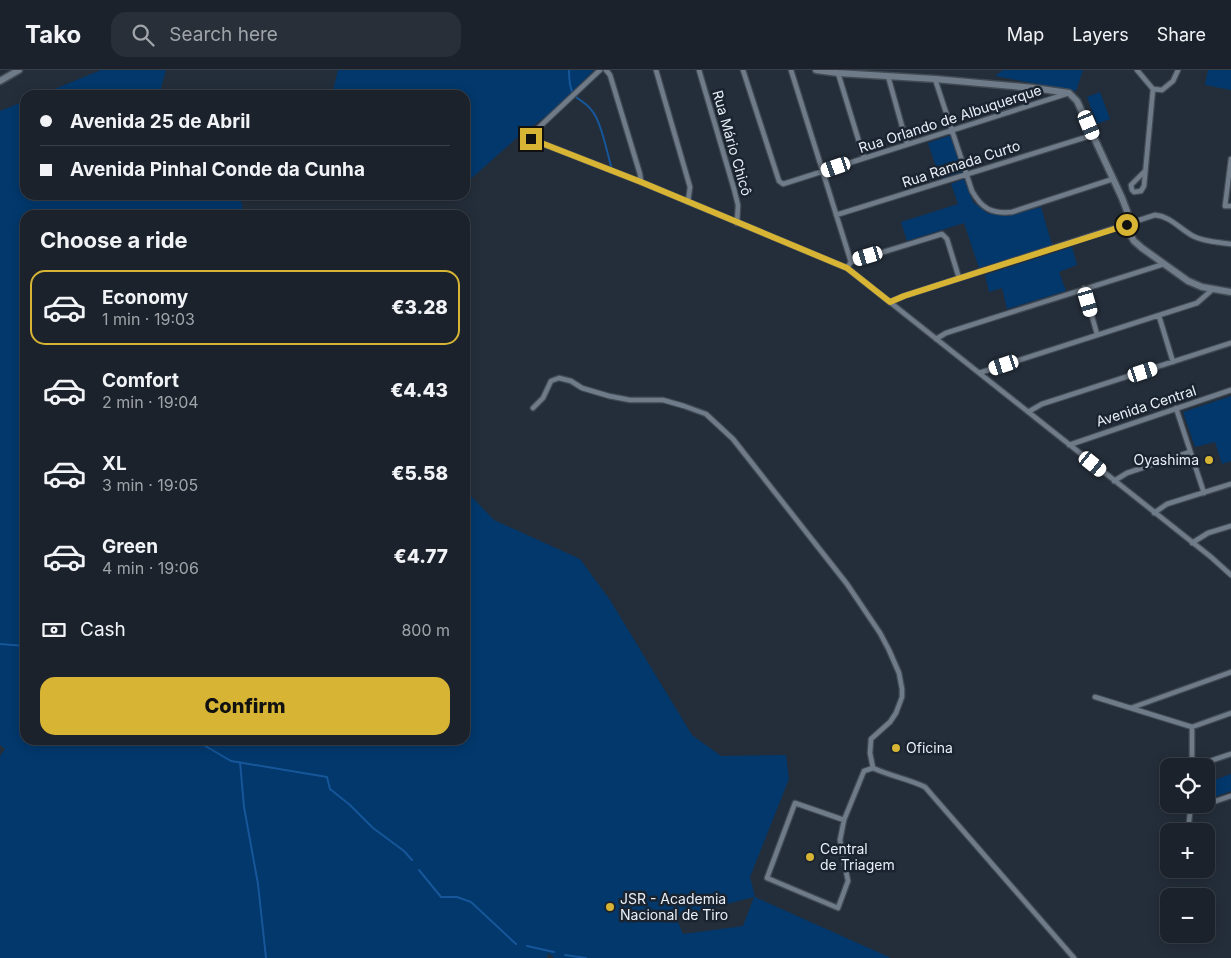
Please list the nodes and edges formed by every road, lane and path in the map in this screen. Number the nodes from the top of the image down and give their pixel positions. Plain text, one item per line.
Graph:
1 (19, 70) edge
2 (600, 70) edge
3 (606, 70) edge
4 (656, 70) edge
5 (699, 70) edge
6 (743, 70) edge
7 (791, 70) edge
8 (816, 70) edge
9 (1137, 70) edge
10 (1178, 70) edge
11 (838, 73) junction
12 (888, 76) junction
13 (935, 79) junction
14 (0, 81) edge
15 (1153, 89) junction
16 (1069, 93) junction
17 (953, 131) junction
18 (1093, 135) junction
19 (908, 144) junction
20 (864, 158) junction
21 (1231, 160) edge
22 (1145, 171) junction
23 (823, 172) junction
24 (966, 174) junction
25 (1113, 179) junction
26 (641, 182) junction
27 (688, 202) junction
28 (1231, 206) edge
29 (836, 215) junction
30 (737, 223) junction
31 (1127, 225) junction
32 (1231, 244) edge
33 (850, 262) junction
34 (1164, 264) junction
35 (847, 268) junction
36 (959, 278) junction
37 (1084, 288) junction
38 (1213, 289) junction
39 (1231, 292) edge
40 (890, 302) junction
41 (1160, 316) junction
42 (1096, 334) junction
43 (936, 339) junction
44 (1231, 342) edge
45 (1173, 362) junction
46 (979, 373) junction
47 (1231, 390) edge
48 (533, 408) dead end
49 (1176, 408) junction
50 (1028, 412) junction
51 (1069, 445) junction
52 (1190, 452) junction
53 (1114, 481) junction
54 (1231, 484) edge
55 (1204, 493) junction
56 (1154, 513) junction
57 (1231, 526) edge
58 (1192, 542) junction
59 (1230, 573) edge
60 (1231, 672) edge
61 (1095, 697) dead end
62 (1131, 708) junction
63 (1231, 713) edge
64 (1192, 727) junction
65 (1231, 754) edge
66 (1194, 758) edge
67 (1215, 759) edge
68 (873, 768) junction
69 (1231, 796) edge
70 (1215, 801) edge
71 (844, 820) junction
72 (1074, 958) edge

1 - 14 street
2 - 26 street
3 - 26 street
4 - 27 street
5 - 30 street, Rua Mário Chicô
6 - 23 street, Rua Orlando de Albuquerque
7 - 23 street
8 - 11 street
9 - 15 street
10 - 15 street
11 - 12 street
11 - 20 street
12 - 13 street
12 - 19 street
13 - 16 street
13 - 17 street
15 - 22 street
16 - 17 street, Rua Orlando de Albuquerque
16 - 18 street
17 - 19 street, Rua Orlando de Albuquerque
17 - 24 street
18 - 24 street, Rua Ramada Curto
18 - 25 street
19 - 20 street, Rua Orlando de Albuquerque
20 - 23 street, Rua Orlando de Albuquerque
21 - 28 street
22 - 22 street
23 - 29 street
24 - 25 street
24 - 29 street, Rua Ramada Curto
25 - 31 street
26 - 27 street
27 - 30 street
29 - 33 street
30 - 35 street
31 - 32 street
31 - 34 street
31 - 36 street
33 - 35 street
33 - 36 street
34 - 37 street
34 - 38 street
35 - 40 street
36 - 40 street
37 - 42 street
37 - 43 street
38 - 39 street
38 - 41 street
40 - 43 street
41 - 42 street
41 - 45 street
42 - 46 street
43 - 46 street
44 - 45 street
45 - 50 street
46 - 50 street
47 - 49 street, Avenida Central
48 - 68 street
49 - 51 street, Avenida Central
49 - 52 street
50 - 51 street
51 - 53 street
52 - 53 street
52 - 55 street
53 - 56 street
54 - 55 street
55 - 56 street
56 - 58 street
57 - 58 street
58 - 59 street
60 - 62 street
61 - 62 street
62 - 64 street
63 - 64 street
64 - 66 street
65 - 67 street
68 - 71 street
68 - 72 street
69 - 70 street
71 - 71 street

